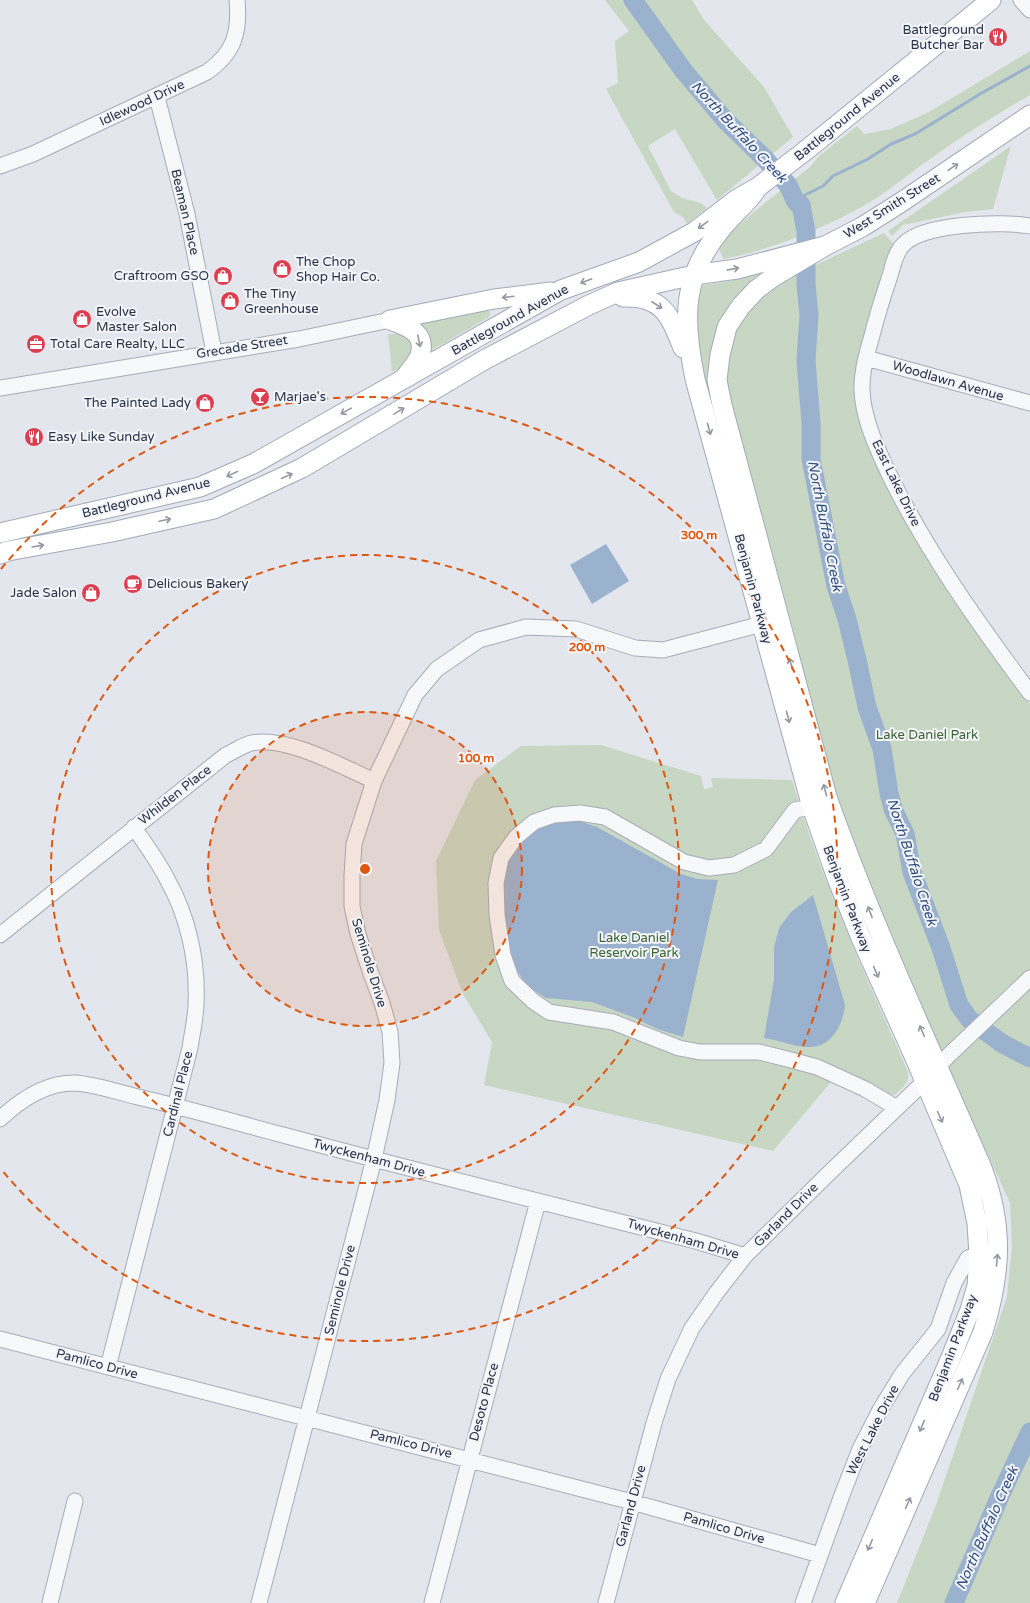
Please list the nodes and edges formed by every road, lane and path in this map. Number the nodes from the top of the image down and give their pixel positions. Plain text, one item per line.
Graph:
1 (237, 0) edge
2 (991, 0) edge
3 (1021, 0) edge
4 (1030, 10) edge
5 (157, 97) junction
6 (1030, 115) edge
7 (0, 166) edge
8 (758, 187) junction
9 (1030, 226) edge
10 (792, 261) junction
11 (694, 276) junction
12 (560, 290) junction
13 (605, 298) junction
14 (390, 320) junction
15 (214, 352) junction
16 (866, 358) junction
17 (405, 378) junction
18 (695, 379) junction
19 (0, 388) edge
20 (1030, 404) edge
21 (0, 533) edge
22 (0, 554) edge
23 (762, 624) junction
24 (1030, 693) edge
25 (374, 780) junction
26 (812, 807) junction
27 (134, 828) junction
28 (0, 935) edge
29 (1030, 978) edge
30 (944, 1061) junction
31 (925, 1082) junction
32 (175, 1106) junction
33 (897, 1108) junction
34 (0, 1119) edge
35 (374, 1159) junction
36 (538, 1201) junction
37 (979, 1255) junction
38 (745, 1256) junction
39 (0, 1338) edge
40 (108, 1367) junction
41 (307, 1418) junction
42 (469, 1459) junction
43 (75, 1501) dead end
44 (632, 1502) junction
45 (820, 1555) junction
46 (50, 1603) edge
47 (259, 1603) edge
48 (432, 1603) edge
49 (606, 1603) edge
50 (803, 1603) edge
51 (845, 1603) edge
52 (866, 1603) edge

1 - 5 street, Idlewood Drive
2 - 8 main road, Battleground Avenue
3 - 4 street
5 - 7 street, Idlewood Drive
5 - 15 street, Beaman Place
10 -> 6 main road, West Smith Street
8 - 11 main road, Benjamin Parkway
8 -> 12 main road, Battleground Avenue
9 - 16 street, East Lake Drive
11 -> 10 main road, West Smith Street
30 -> 10 main road, Benjamin Parkway
11 - 13 main road, Battleground Avenue
11 - 18 main road, Benjamin Parkway
12 -> 14 main road
12 - 17 main road, Battleground Avenue
13 -> 18 main road
22 -> 13 main road, Battleground Avenue
14 - 15 street, Grecade Street
14 -> 17 main road
15 - 19 street, Grecade Street
16 - 20 street, Woodlawn Avenue
16 - 24 street, East Lake Drive
17 -> 21 main road, Battleground Avenue
18 -> 23 main road, Benjamin Parkway
23 - 25 street, Seminole Drive
23 -> 26 main road, Benjamin Parkway
25 - 27 street, Whilden Place
25 - 35 street, Seminole Drive
26 -> 31 main road, Benjamin Parkway
26 - 33 street
27 - 28 street, Whilden Place
27 - 32 street, Cardinal Place
29 - 30 street, Garland Drive
30 - 31 street, Garland Drive
52 -> 30 main road, Benjamin Parkway
31 - 33 street, Garland Drive
31 -> 37 main road, Benjamin Parkway
32 - 34 street, Twyckenham Drive
32 - 35 street, Twyckenham Drive
32 - 40 street, Cardinal Place
33 - 38 street, Garland Drive
35 - 36 street, Twyckenham Drive
35 - 41 street, Seminole Drive
36 - 38 street, Twyckenham Drive
36 - 42 street, Desoto Place
37 - 45 street, West Lake Drive
37 -> 51 main road, Benjamin Parkway
38 - 44 street, Garland Drive
39 - 40 street, Pamlico Drive
40 - 41 street, Pamlico Drive
41 - 42 street, Pamlico Drive
41 - 47 street, Seminole Drive
42 - 44 street, Pamlico Drive
42 - 48 street, Desoto Place
43 - 46 street
44 - 45 street, Pamlico Drive
44 - 49 street, Garland Drive
45 - 50 street, West Lake Drive

